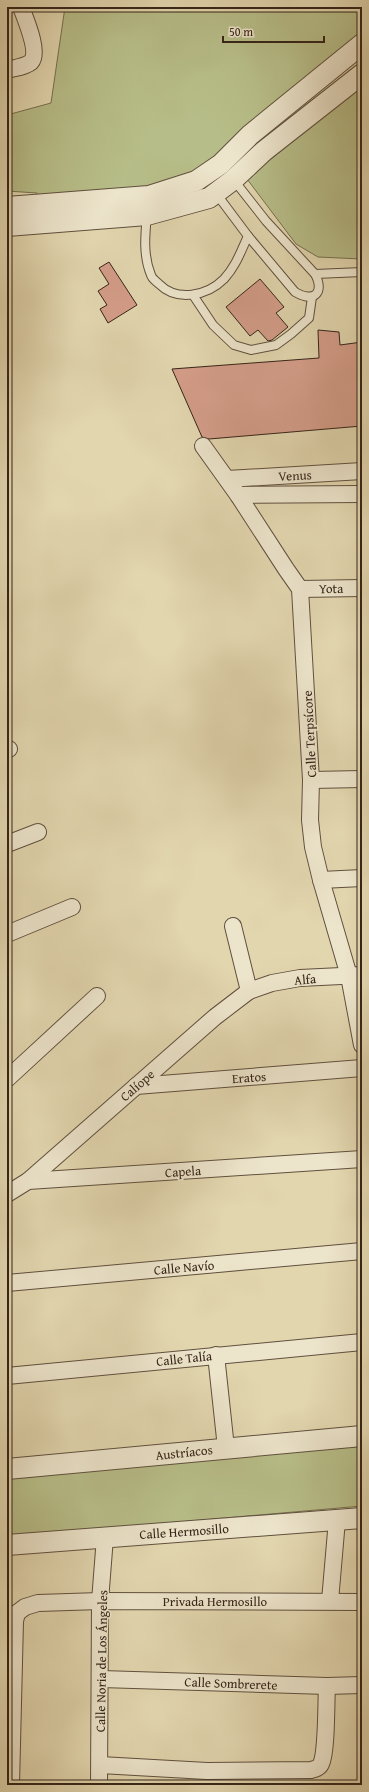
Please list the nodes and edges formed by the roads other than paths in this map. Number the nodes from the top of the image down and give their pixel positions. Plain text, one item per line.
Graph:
1 (21, 7) edge
2 (362, 44) edge
3 (7, 70) edge
4 (362, 74) edge
5 (227, 172) junction
6 (210, 185) junction
7 (148, 206) junction
8 (7, 207) edge
9 (7, 226) edge
10 (248, 236) junction
11 (362, 272) edge
12 (315, 274) junction
13 (193, 295) junction
14 (312, 297) junction
15 (203, 446) dead end
16 (362, 471) edge
17 (227, 479) junction
18 (362, 494) edge
19 (238, 495) junction
20 (362, 588) edge
21 (300, 589) junction
22 (362, 779) edge
23 (312, 780) junction
24 (38, 832) dead end
25 (7, 844) edge
26 (362, 878) edge
27 (321, 880) junction
28 (72, 907) dead end
29 (232, 926) dead end
30 (7, 934) edge
31 (355, 976) edge
32 (249, 991) junction
33 (97, 996) dead end
34 (362, 1046) edge
35 (362, 1068) edge
36 (7, 1079) edge
37 (136, 1086) junction
38 (362, 1159) edge
39 (28, 1181) junction
40 (7, 1194) edge
41 (362, 1251) edge
42 (7, 1283) edge
43 (362, 1342) edge
44 (216, 1355) junction
45 (7, 1376) edge
46 (362, 1436) edge
47 (226, 1448) junction
48 (7, 1469) edge
49 (362, 1518) edge
50 (337, 1520) junction
51 (105, 1537) junction
52 (7, 1545) edge
53 (100, 1601) junction
54 (330, 1601) junction
55 (362, 1602) edge
56 (101, 1679) junction
57 (362, 1685) edge
58 (327, 1686) junction
59 (100, 1765) junction
60 (11, 1785) edge
61 (99, 1785) edge

1 - 3 street
2 - 5 street
4 - 5 street
5 - 6 street
5 - 12 lane
6 - 7 street
6 - 10 lane
7 - 8 street
7 - 9 street
7 - 13 lane
10 - 13 lane
10 - 14 lane
11 - 12 lane
12 - 14 lane
13 - 14 lane
15 - 17 street
16 - 17 street, Venus
17 - 19 street
18 - 19 street, Venus
19 - 21 street
20 - 21 street, Yota
21 - 23 street, Calle Terpsícore
22 - 23 street
23 - 27 street, Calle Terpsícore
24 - 25 street
26 - 27 street
27 - 31 street, Calle Terpsícore
28 - 30 street
29 - 32 street
31 - 32 street, Alfa
31 - 34 street, Calle Terpsícore
32 - 37 street, Calíope
33 - 36 street
35 - 37 street, Eratos
37 - 39 street, Calíope
38 - 39 street, Capela
39 - 40 street, Capela
41 - 42 street, Calle Navío
43 - 44 street, Calle Talía
44 - 45 street, Calle Talía
44 - 47 street
46 - 47 street, Austríacos
47 - 48 street, Austríacos
49 - 50 street, Calle Hermosillo
50 - 51 street, Calle Hermosillo
50 - 54 street
51 - 52 street, Calle Hermosillo
51 - 53 street, Calle Noria de Los Ángeles
53 - 54 street, Privada Hermosillo
53 - 56 street, Calle Noria de Los Ángeles
53 - 60 street, Privada Hermosillo
54 - 55 street, Privada Hermosillo
56 - 58 street, Calle Sombrerete
56 - 59 street, Calle Noria de Los Ángeles
57 - 58 street, Calle Sombrerete
58 - 59 street
59 - 61 street, Calle Noria de Los Ángeles

